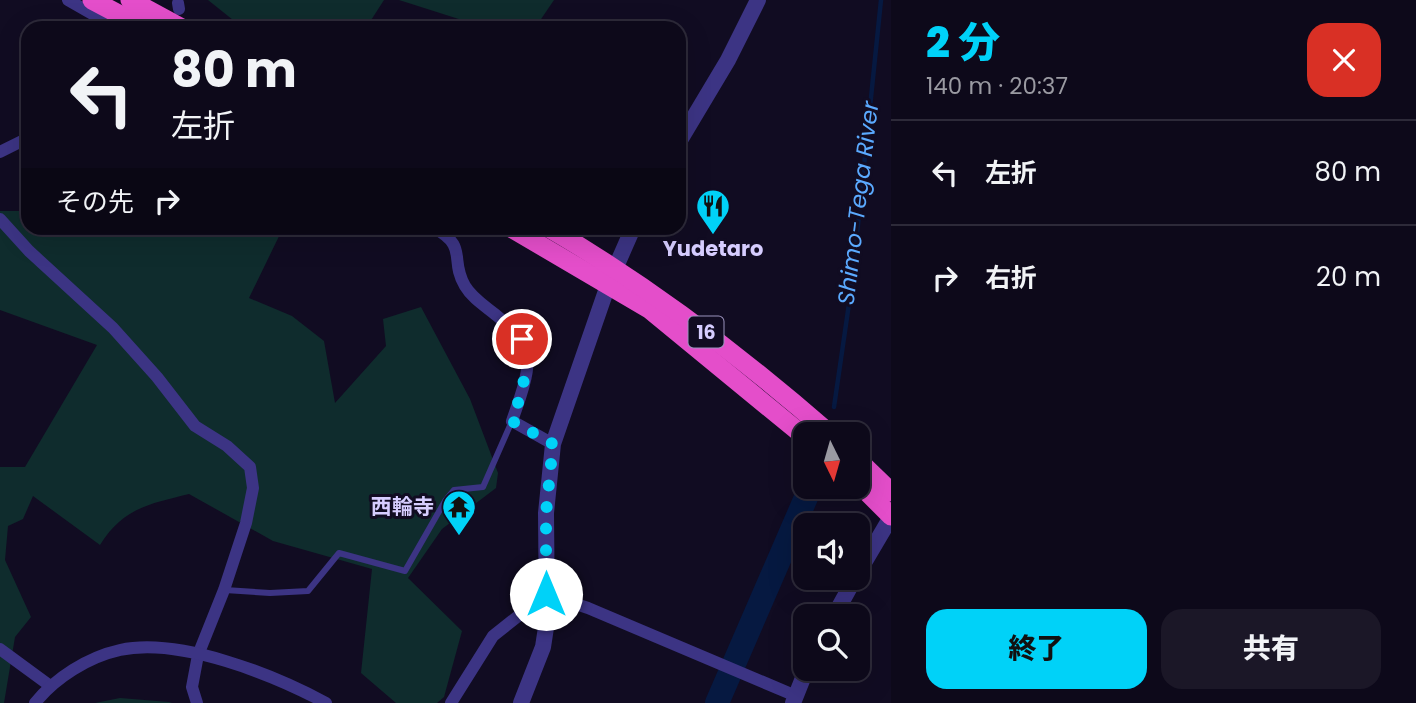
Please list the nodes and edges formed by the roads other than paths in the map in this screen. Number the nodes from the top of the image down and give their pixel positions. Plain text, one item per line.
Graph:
1 (68, 0) edge
2 (92, 0) edge
3 (130, 0) edge
4 (758, 0) edge
5 (178, 8) edge
6 (105, 21) edge
7 (132, 21) edge
8 (686, 130) edge
9 (21, 142) edge
10 (0, 152) edge
11 (0, 219) edge
12 (447, 235) edge
13 (525, 235) edge
14 (558, 235) edge
15 (630, 235) edge
16 (612, 277) junction
17 (512, 421) junction
18 (816, 422) edge
19 (793, 427) edge
20 (553, 444) junction
21 (870, 472) edge
22 (891, 492) edge
23 (870, 495) edge
24 (891, 517) edge
25 (870, 552) edge
26 (224, 590) junction
27 (546, 594) junction
28 (0, 649) edge
29 (198, 655) junction
30 (802, 681) edge
31 (49, 685) junction
32 (794, 700) edge
33 (35, 703) edge
34 (197, 703) edge
35 (326, 703) edge
36 (451, 703) edge
37 (521, 703) edge

1 - 6 street
2 - 7 highway
3 - 5 highway
4 - 8 street
9 - 10 street
11 - 26 street
12 - 17 street
13 - 16 highway, 16
14 - 16 highway, 16
15 - 16 street
16 - 18 highway, 16
16 - 19 highway, 16
16 - 20 street
17 - 20 street
17 - 26 lane
20 - 27 street
21 - 22 highway
23 - 24 highway
24 - 25 street
26 - 29 street
27 - 32 street
27 - 36 street
27 - 37 street
28 - 31 street
29 - 31 street
29 - 34 street
29 - 35 street
30 - 32 street
31 - 33 street

